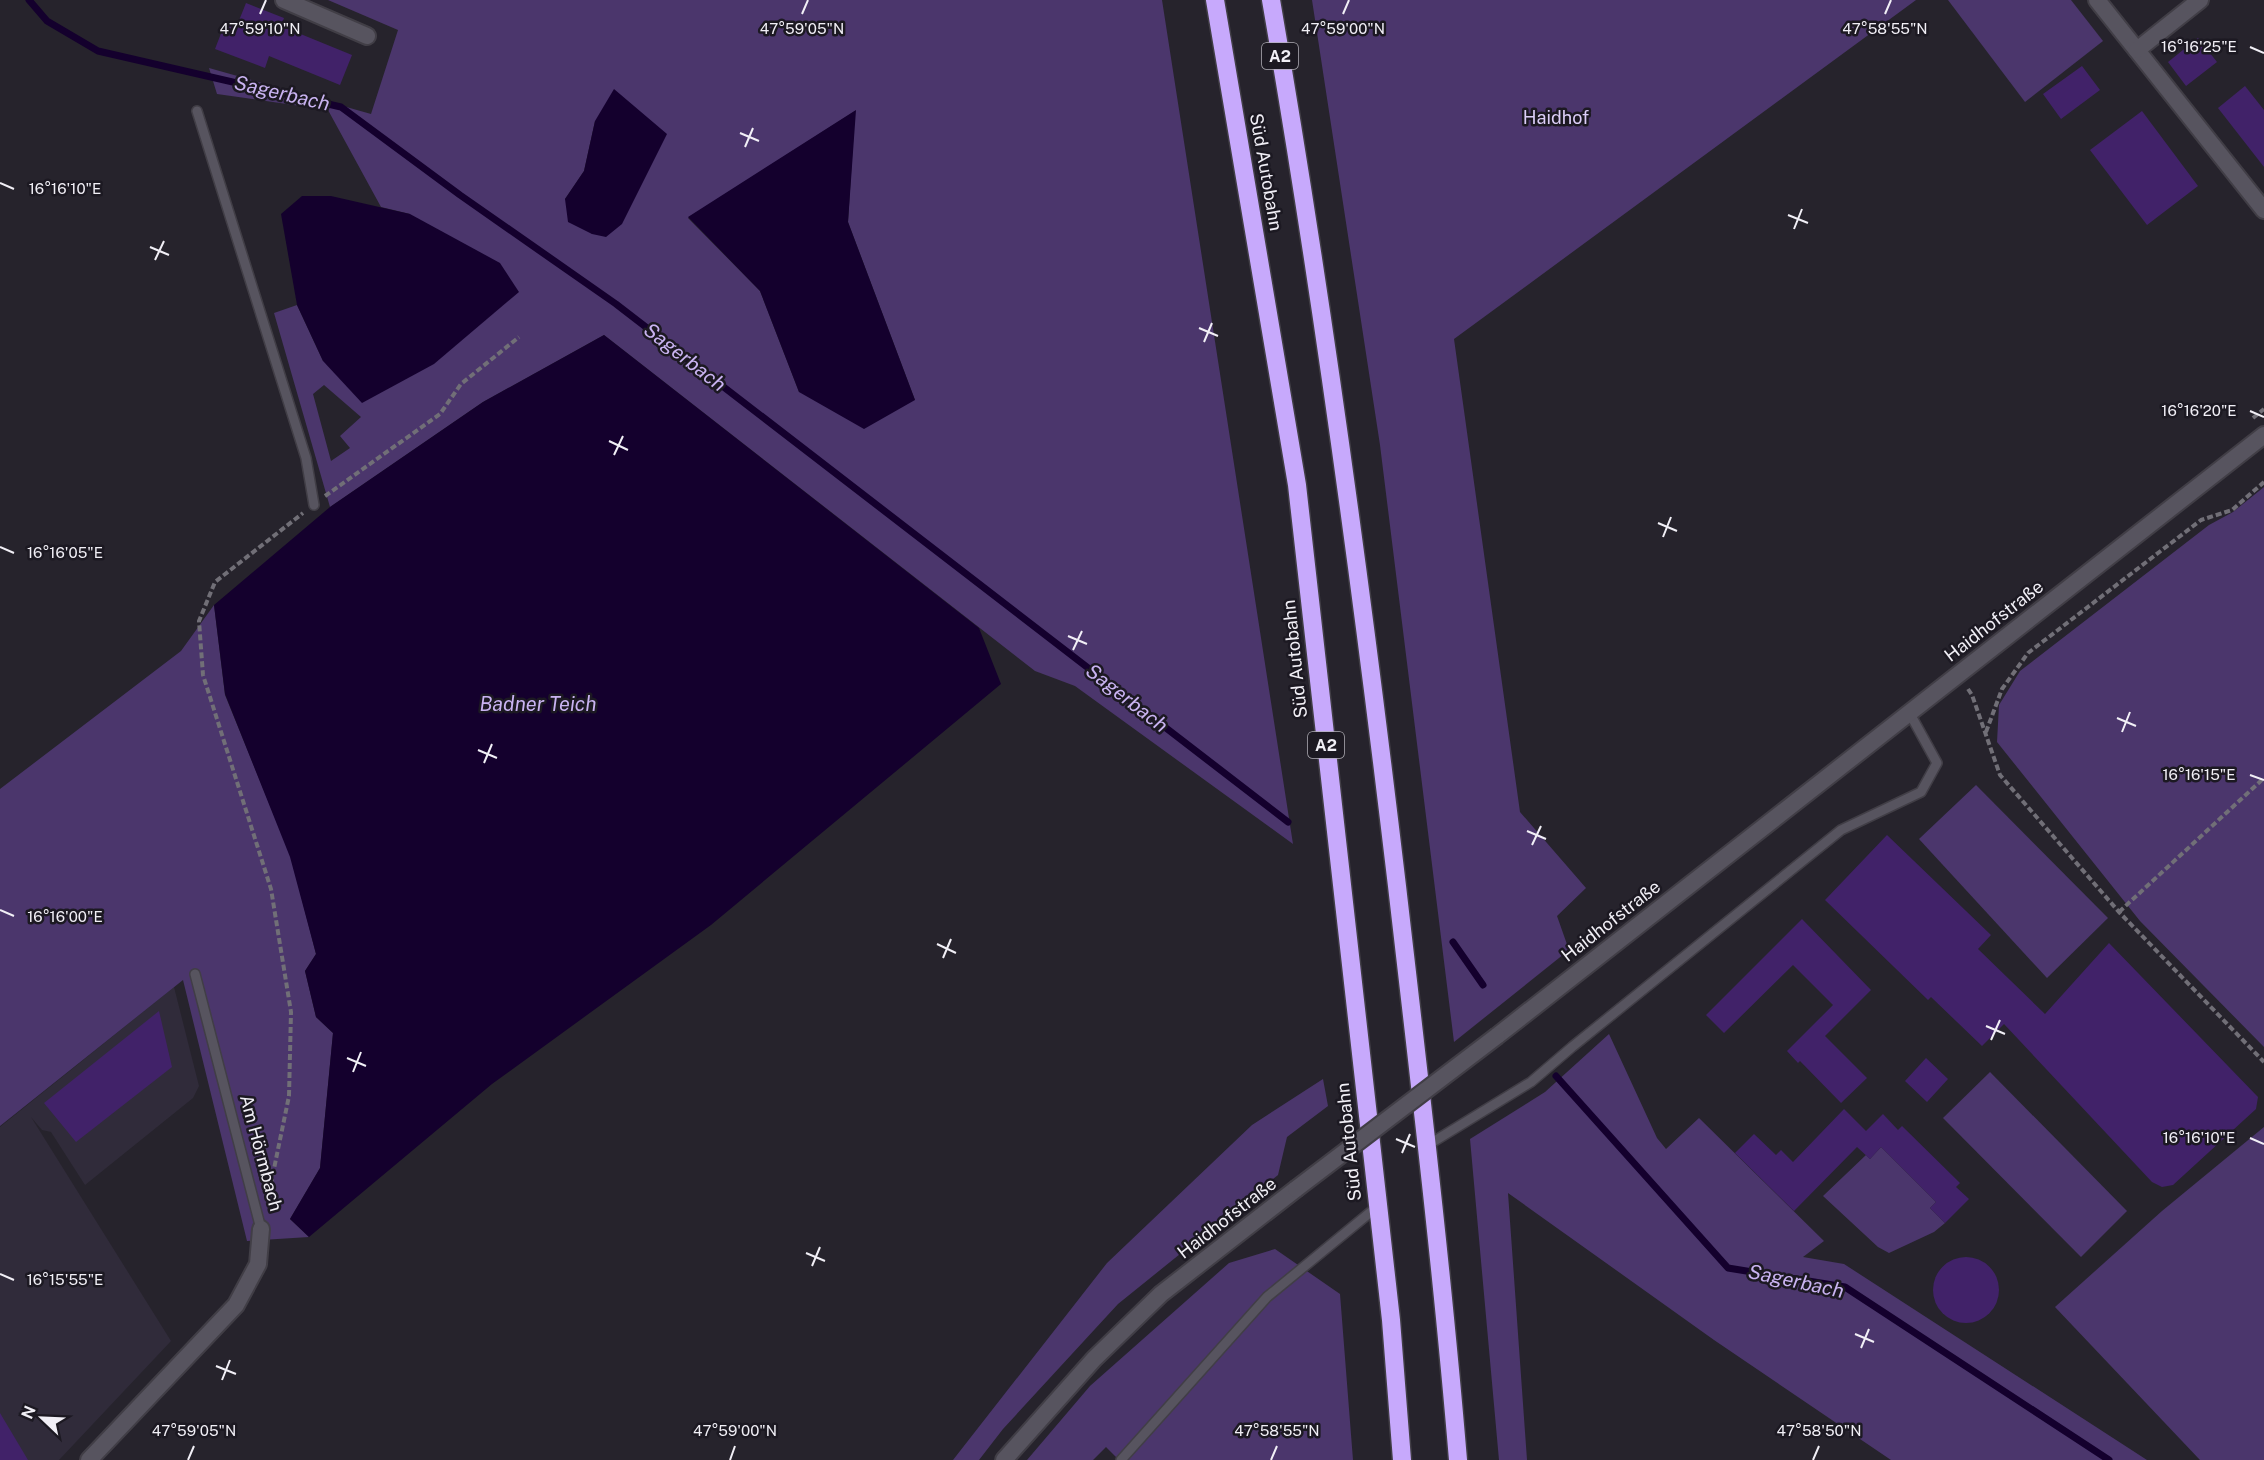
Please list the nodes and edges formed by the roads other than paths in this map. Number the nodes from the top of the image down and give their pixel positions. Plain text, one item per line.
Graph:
1 (284, 0) edge
2 (1215, 0) edge
3 (1271, 0) edge
4 (2097, 0) edge
5 (2200, 0) edge
6 (367, 36) dead end
7 (2137, 50) junction
8 (197, 111) dead end
9 (2264, 210) edge
10 (2264, 435) edge
11 (314, 505) road end
12 (1909, 712) junction
13 (195, 974) dead end
14 (1428, 1146) junction
15 (1378, 1206) junction
16 (261, 1229) joint
17 (89, 1460) edge
18 (1004, 1460) edge
19 (1121, 1460) edge
20 (1402, 1460) edge
21 (1458, 1460) edge

1 - 6 street
2 - 15 highway, Süd Autobahn / A2
3 - 14 highway, Süd Autobahn / A2
4 - 7 street
5 - 7 street
7 - 9 street
8 - 11 lane
10 - 12 street, Haidhofstraße
12 - 14 lane
12 - 18 street, Haidhofstraße, bridge
13 - 16 lane, Am Hörmbach
14 - 21 highway, Süd Autobahn / A2
15 - 19 lane
15 - 20 highway, Süd Autobahn / A2
16 - 17 street, Am Hörmbach

